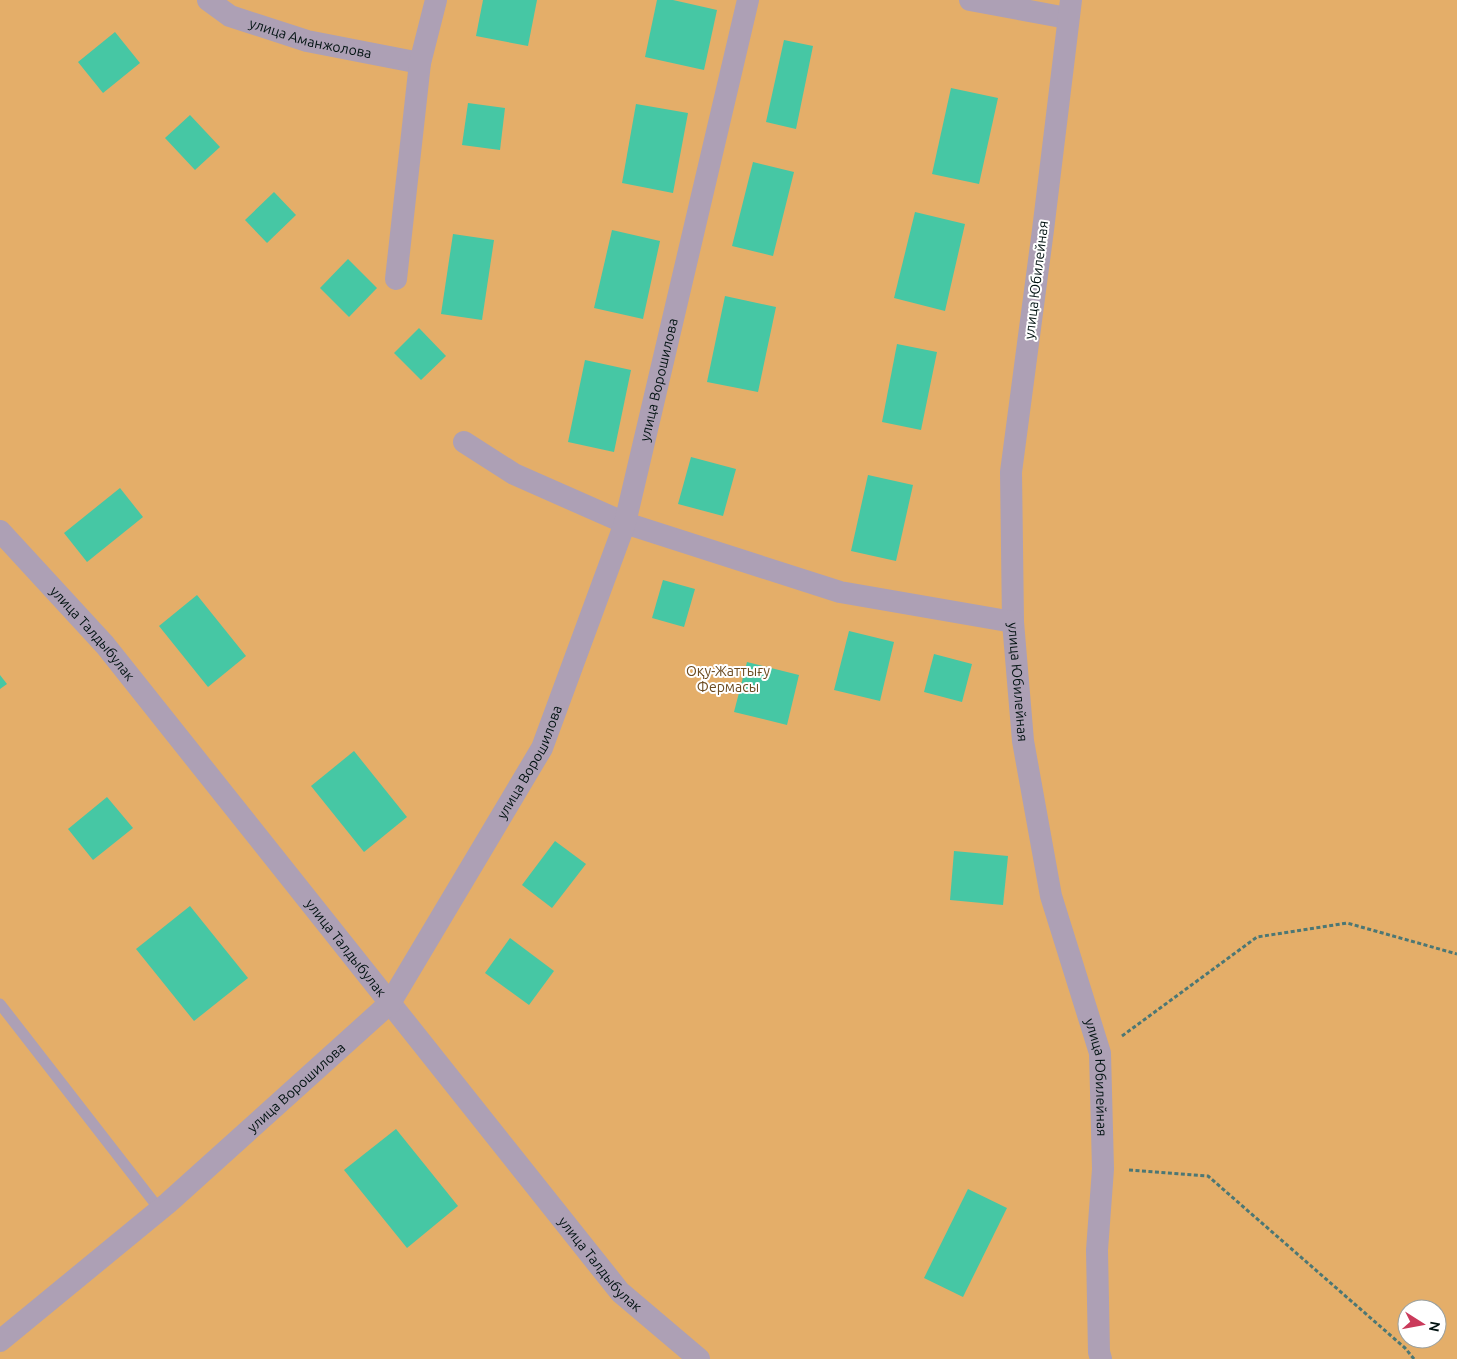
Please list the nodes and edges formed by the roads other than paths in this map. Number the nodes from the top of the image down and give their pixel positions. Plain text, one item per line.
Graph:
1 (208, 0) edge
2 (436, 0) edge
3 (748, 0) edge
4 (970, 0) edge
5 (1069, 9) edge
6 (420, 63) junction
7 (396, 279) dead end
8 (464, 442) dead end
9 (625, 523) junction
10 (0, 530) edge
11 (1013, 622) junction
12 (390, 1003) junction
13 (0, 1004) edge
14 (160, 1210) junction
15 (0, 1341) edge
16 (699, 1359) edge
17 (1101, 1359) edge

1 - 6 street, улица Аманжолова
2 - 6 street
3 - 9 street, улица Ворошилова
4 - 5 street
5 - 11 street, улица Юбилейная
6 - 7 street
8 - 9 street
9 - 11 street
9 - 12 street, улица Ворошилова
10 - 12 street, улица Талдыбулак
11 - 17 street, улица Юбилейная
12 - 14 street, улица Ворошилова
12 - 16 street, улица Талдыбулак
13 - 14 lane
14 - 15 street, улица Ворошилова

